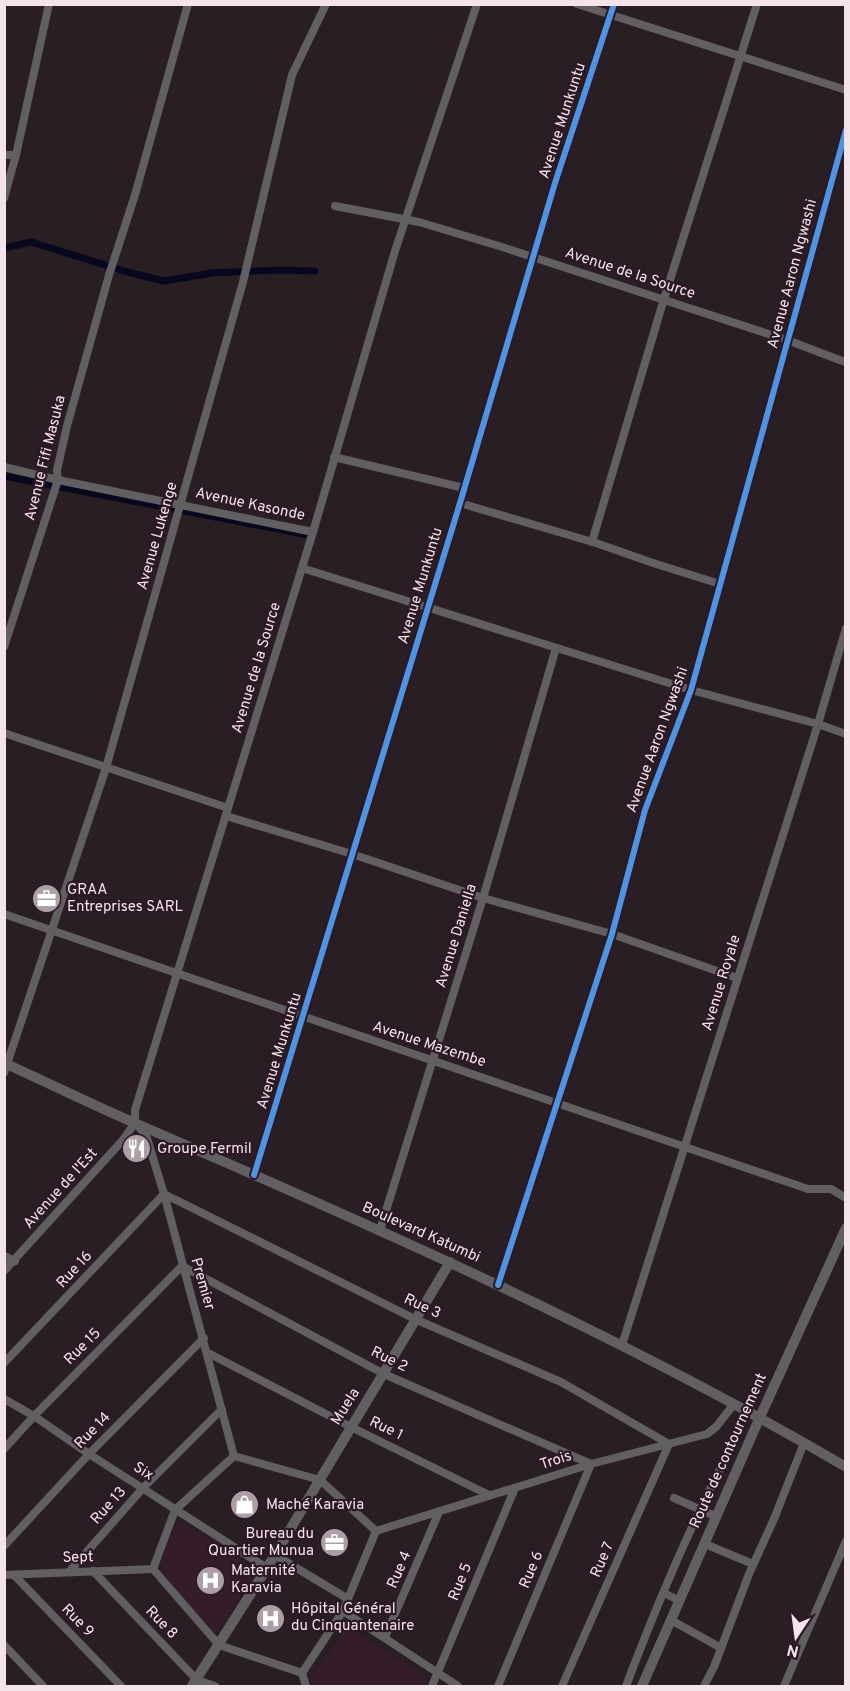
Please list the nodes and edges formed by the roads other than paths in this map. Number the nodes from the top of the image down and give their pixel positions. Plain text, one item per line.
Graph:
1 (49, 4) edge
2 (188, 4) edge
3 (326, 4) edge
4 (477, 4) edge
5 (577, 4) edge
6 (614, 4) edge
7 (757, 4) edge
8 (611, 15) junction
9 (741, 56) junction
10 (846, 90) edge
11 (846, 130) edge
12 (4, 155) edge
13 (16, 155) junction
14 (4, 198) edge
15 (334, 207) dead end
16 (405, 220) junction
17 (533, 256) junction
18 (663, 299) junction
19 (787, 340) junction
20 (845, 362) edge
21 (334, 457) junction
22 (4, 467) edge
23 (58, 480) junction
24 (464, 488) junction
25 (460, 503) junction
26 (181, 505) junction
27 (313, 532) junction
28 (592, 542) junction
29 (302, 568) junction
30 (720, 584) junction
31 (427, 607) junction
32 (846, 628) edge
33 (4, 647) edge
34 (556, 648) junction
35 (691, 690) junction
36 (818, 724) junction
37 (4, 733) edge
38 (846, 734) edge
39 (106, 768) junction
40 (227, 812) junction
41 (352, 854) junction
42 (483, 898) junction
43 (4, 914) edge
44 (51, 930) junction
45 (612, 934) junction
46 (178, 975) junction
47 (737, 978) junction
48 (303, 1018) junction
49 (432, 1059) junction
50 (6, 1067) edge
51 (558, 1102) junction
52 (135, 1123) junction
53 (685, 1146) junction
54 (254, 1175) junction
55 (164, 1194) junction
56 (846, 1198) edge
57 (846, 1228) edge
58 (380, 1230) junction
59 (4, 1256) edge
60 (15, 1261) junction
61 (450, 1262) junction
62 (182, 1266) junction
63 (4, 1271) edge
64 (498, 1285) junction
65 (417, 1320) junction
66 (204, 1338) junction
67 (622, 1345) junction
68 (208, 1353) junction
69 (4, 1363) edge
70 (384, 1374) junction
71 (4, 1399) edge
72 (734, 1404) junction
73 (222, 1409) junction
74 (34, 1416) junction
75 (760, 1417) junction
76 (351, 1427) junction
77 (804, 1443) junction
78 (669, 1444) junction
79 (4, 1449) edge
80 (89, 1454) junction
81 (234, 1456) junction
82 (591, 1464) junction
83 (846, 1467) edge
84 (720, 1469) dead end
85 (320, 1480) junction
86 (143, 1488) junction
87 (515, 1488) junction
88 (489, 1495) junction
89 (674, 1498) dead end
90 (700, 1509) junction
91 (175, 1510) junction
92 (439, 1512) junction
93 (717, 1517) junction
94 (376, 1532) junction
95 (846, 1541) edge
96 (705, 1544) junction
97 (4, 1546) edge
98 (275, 1555) junction
99 (753, 1564) junction
100 (267, 1568) junction
101 (153, 1569) junction
102 (93, 1571) junction
103 (69, 1572) junction
104 (4, 1575) edge
105 (14, 1575) junction
106 (664, 1593) junction
107 (348, 1599) junction
108 (680, 1601) junction
109 (343, 1611) junction
110 (671, 1620) junction
111 (385, 1638) junction
112 (4, 1645) edge
113 (219, 1645) junction
114 (721, 1648) junction
115 (302, 1673) junction
116 (438, 1674) junction
117 (194, 1683) edge
118 (43, 1686) edge
119 (121, 1686) edge
120 (215, 1686) edge
121 (306, 1686) edge
122 (432, 1686) edge
123 (458, 1686) edge
124 (498, 1686) edge
125 (562, 1686) edge
126 (626, 1686) edge
127 (642, 1686) edge
128 (704, 1686) edge
129 (784, 1686) edge

1 - 13 street
2 - 23 street, Avenue Fifi Masuka
3 - 26 street, Avenue Lukenge
4 - 16 street, Avenue de la Source
5 - 8 street
6 - 8 street, Avenue Munkuntu
7 - 9 street
8 - 9 street
8 - 17 street, Avenue Munkuntu
9 - 10 street
9 - 18 street
11 - 19 street, Avenue Aaron Ngwashi
12 - 13 street
13 - 14 street
15 - 16 street, Avenue de la Source
16 - 17 street, Avenue de la Source
16 - 21 street, Avenue de la Source
17 - 18 street, Avenue de la Source
17 - 24 street, Avenue Munkuntu
18 - 19 street, Avenue de la Source
18 - 28 street
19 - 20 street, Avenue de la Source
19 - 30 street, Avenue Aaron Ngwashi
21 - 24 street
21 - 27 street, Avenue de la Source
22 - 23 street, Avenue Kasonde
23 - 26 street, Avenue Kasonde
23 - 33 street, Avenue Fifi Masuka
24 - 25 street, Avenue Munkuntu
25 - 28 street
25 - 31 street, Avenue Munkuntu
26 - 27 street, Avenue Kasonde
26 - 39 street, Avenue Lukenge
27 - 29 street, Avenue de la Source
28 - 30 street
29 - 31 street
29 - 40 street, Avenue de la Source
30 - 35 street, Avenue Aaron Ngwashi
31 - 34 street
31 - 41 street, Avenue Munkuntu
32 - 36 street, Avenue Royale
34 - 35 street
34 - 42 street, Avenue Daniella
35 - 36 street
35 - 45 street, Avenue Aaron Ngwashi
36 - 38 street
36 - 47 street, Avenue Royale
37 - 39 street
39 - 40 street
39 - 44 street, Avenue Lukenge
40 - 41 street
40 - 46 street, Avenue de la Source
41 - 42 street
41 - 48 street, Avenue Munkuntu
42 - 45 street
42 - 49 street, Avenue Daniella
43 - 44 street, Avenue Mazembe
44 - 46 street, Avenue Mazembe
44 - 50 street, Avenue Lukenge
45 - 47 street
45 - 51 street, Avenue Aaron Ngwashi
46 - 48 street, Avenue Mazembe
46 - 52 street, Avenue de la Source
47 - 53 street, Avenue Royale
48 - 49 street, Avenue Mazembe
48 - 54 street, Avenue Munkuntu
49 - 51 street, Avenue Mazembe
49 - 58 street, Avenue Daniella
50 - 52 street, Boulevard Katumbi
51 - 53 street, Avenue Mazembe
51 - 64 street, Avenue Aaron Ngwashi
52 - 54 street, Boulevard Katumbi
52 - 55 street, Premier
52 - 60 street, Avenue de l'Est
53 - 56 street, Avenue Mazembe
53 - 67 street, Avenue Royale
54 - 58 street, Boulevard Katumbi
55 - 62 street, Premier
55 - 65 street, Rue 3
55 - 69 street, Rue 16
57 - 75 street, Route de contournement
58 - 61 street, Boulevard Katumbi
59 - 60 street
60 - 63 street, Avenue de l'Est
61 - 64 street, Boulevard Katumbi
61 - 65 street, Muela
62 - 66 street, Premier
62 - 70 street, Rue 2
62 - 74 street, Rue 15
64 - 67 street, Boulevard Katumbi
65 - 70 street, Muela
65 - 78 street, Rue 3
66 - 68 street, Premier
66 - 80 street, Rue 14
67 - 72 street, Boulevard Katumbi
68 - 73 street, Premier
68 - 76 street, Rue 1
70 - 76 street, Muela
70 - 82 street, Rue 2
71 - 74 street, Six
72 - 75 street, Boulevard Katumbi
72 - 78 street, Trois
73 - 81 street, Premier
73 - 86 street, Rue 13
74 - 79 street, Rue 15
74 - 80 street, Six
75 - 77 street, Boulevard Katumbi
75 - 93 street, Route de contournement
76 - 85 street, Muela
76 - 88 street, Rue 1
77 - 83 street, Boulevard Katumbi
77 - 99 street
78 - 82 street, Trois
78 - 125 street, Rue 7
80 - 86 street, Six
80 - 97 street, Rue 14
81 - 85 street
81 - 91 street
82 - 87 street, Trois
82 - 124 street, Rue 6
84 - 90 street
85 - 94 street
85 - 98 street, Muela
86 - 91 street, Six
86 - 103 street, Rue 13
87 - 88 street, Trois
87 - 116 street, Rue 5
88 - 92 street, Trois
89 - 90 street
90 - 93 street
90 - 106 street
91 - 100 street, Six
91 - 101 street
92 - 94 street, Trois
92 - 111 street, Rue 4
93 - 96 street, Route de contournement
94 - 107 street
95 - 129 street
96 - 99 street
96 - 108 street, Route de contournement
98 - 100 street, Muela
98 - 107 street
99 - 114 street
100 - 113 street, Muela
101 - 102 street, Sept
101 - 113 street
102 - 103 street, Sept
102 - 117 street, Rue 8
103 - 105 street, Sept
104 - 105 street, Sept
105 - 119 street, Rue 9
106 - 108 street
106 - 126 street
107 - 109 street
108 - 110 street, Route de contournement
109 - 111 street
109 - 115 street
110 - 114 street
110 - 127 street, Route de contournement
111 - 116 street
112 - 118 street
113 - 115 street
113 - 117 street, Muela
114 - 128 street
115 - 121 street
116 - 122 street, Rue 5
116 - 123 street
117 - 120 street, Rue 8

